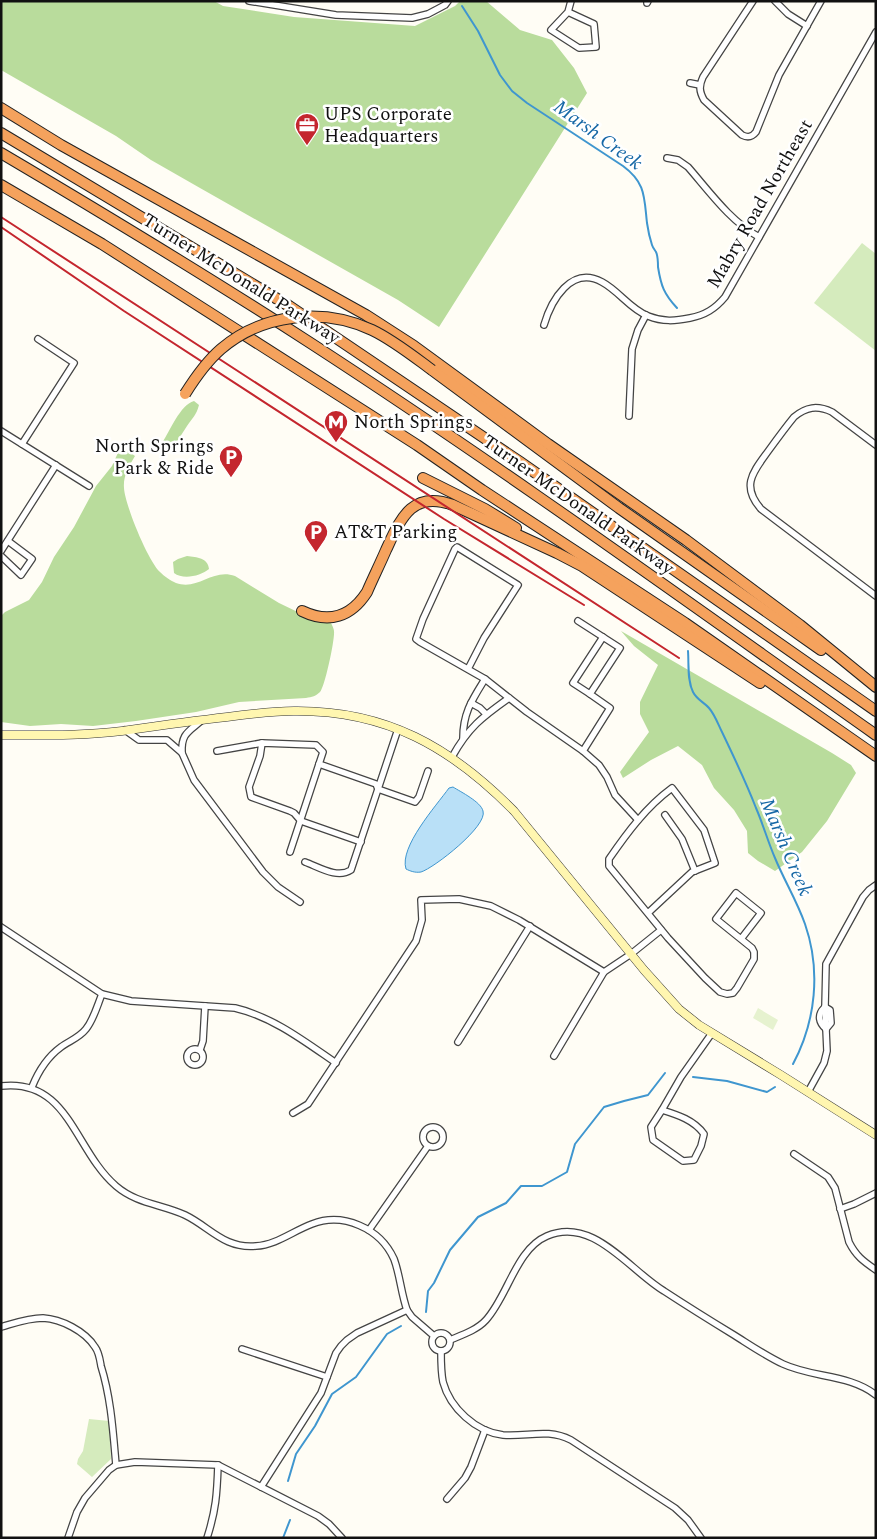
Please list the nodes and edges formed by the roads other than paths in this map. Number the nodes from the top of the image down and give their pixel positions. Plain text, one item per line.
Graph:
1 (249, 1) edge
2 (448, 1) edge
3 (571, 1) edge
4 (753, 1) edge
5 (775, 1) edge
6 (821, 1) edge
7 (568, 12) junction
8 (807, 26) junction
9 (876, 32) edge
10 (690, 83) dead end
11 (700, 85) junction
12 (1, 108) edge
13 (1, 133) edge
14 (1, 153) edge
15 (667, 158) dead end
16 (1, 185) edge
17 (759, 237) junction
18 (646, 315) junction
19 (544, 325) dead end
20 (38, 339) dead end
21 (185, 394) dead end
22 (629, 416) dead end
23 (1, 431) edge
24 (22, 444) junction
25 (876, 445) edge
26 (56, 465) junction
27 (423, 478) dead end
28 (88, 486) dead end
29 (8, 541) junction
30 (1, 551) edge
31 (557, 553) junction
32 (1, 556) edge
33 (876, 596) edge
34 (302, 611) dead end
35 (578, 621) dead end
36 (602, 637) junction
37 (468, 669) junction
38 (485, 679) junction
39 (876, 687) edge
40 (590, 694) junction
41 (509, 698) junction
42 (471, 703) junction
43 (808, 708) junction
44 (876, 711) edge
45 (486, 714) junction
46 (464, 718) junction
47 (203, 720) junction
48 (475, 724) junction
49 (398, 729) junction
50 (124, 730) junction
51 (876, 734) edge
52 (1, 735) edge
53 (463, 738) junction
54 (262, 743) junction
55 (217, 750) dead end
56 (583, 751) junction
57 (182, 753) junction
58 (876, 756) edge
59 (452, 757) junction
60 (319, 764) junction
61 (428, 771) dead end
62 (378, 789) junction
63 (665, 815) dead end
64 (638, 820) junction
65 (300, 821) junction
66 (361, 842) junction
67 (290, 852) dead end
68 (305, 862) dead end
69 (695, 871) junction
70 (876, 885) edge
71 (300, 902) dead end
72 (648, 913) junction
73 (530, 926) junction
74 (1, 927) edge
75 (661, 930) junction
76 (741, 939) junction
77 (631, 954) junction
78 (604, 972) junction
79 (102, 994) junction
80 (205, 1006) junction
81 (712, 1033) junction
82 (458, 1042) dead end
83 (200, 1050) dead end
84 (554, 1056) dead end
85 (336, 1063) junction
86 (1, 1086) edge
87 (32, 1088) junction
88 (808, 1092) junction
89 (662, 1110) junction
90 (293, 1113) dead end
91 (876, 1135) edge
92 (428, 1146) dead end
93 (794, 1154) dead end
94 (876, 1193) edge
95 (840, 1208) junction
96 (369, 1230) junction
97 (876, 1270) edge
98 (407, 1310) junction
99 (1, 1327) edge
100 (434, 1336) junction
101 (450, 1340) junction
102 (242, 1350) dead end
103 (441, 1351) junction
104 (327, 1377) junction
105 (876, 1395) edge
106 (486, 1430) junction
107 (116, 1465) junction
108 (218, 1465) junction
109 (261, 1487) junction
110 (447, 1499) dead end
111 (68, 1538) edge
112 (207, 1538) edge
113 (342, 1538) edge
114 (701, 1538) edge

1 - 2 street
3 - 7 street
4 - 11 street
5 - 8 street
6 - 8 street
7 - 7 street
8 - 11 street
9 - 17 street, Mabry Road Northeast
10 - 11 street
12 - 39 highway
13 - 44 highway, Turner McDonald Parkway
14 - 51 highway, Turner McDonald Parkway
15 - 17 street
16 - 43 highway
17 - 18 street, Mabry Road Northeast
18 - 19 street, Mabry Road Northeast
18 - 22 street
20 - 24 street
21 - 39 highway, bridge
23 - 24 street
24 - 26 street
25 - 33 street
26 - 28 street
26 - 29 street
27 - 31 highway
29 - 30 street
29 - 32 street
31 - 34 highway
31 - 43 highway
35 - 36 street
36 - 40 street
36 - 40 street
37 - 37 street
37 - 38 street
38 - 41 street
38 - 42 street
40 - 56 street
41 - 45 street
41 - 56 street
42 - 45 street
42 - 46 street
43 - 58 highway
45 - 48 street
46 - 48 street
46 - 53 street
47 - 49 street
47 - 50 street
47 - 57 street
48 - 53 street
49 - 59 street
49 - 62 street
50 - 52 street
50 - 57 street
53 - 59 street
54 - 55 street
54 - 60 street
54 - 65 street
56 - 64 street
57 - 71 street
59 - 77 street
60 - 62 street
60 - 65 street
61 - 62 street
62 - 66 street
63 - 69 street
64 - 69 street
64 - 72 street
65 - 66 street
65 - 67 street
66 - 68 street
69 - 72 street
70 - 88 street
72 - 75 street
73 - 78 street
73 - 82 street
73 - 85 street
74 - 79 street
75 - 76 street
75 - 77 street
76 - 76 street
77 - 78 street
77 - 81 street
78 - 84 street
79 - 80 street
79 - 87 street
80 - 83 street
80 - 85 street
81 - 88 street
81 - 89 street
85 - 90 street
86 - 87 street
87 - 96 street
88 - 91 street
89 - 89 street
92 - 96 street
93 - 95 street
94 - 95 street
95 - 97 street
96 - 98 street
98 - 100 street
98 - 104 street
99 - 107 street
100 - 101 street
100 - 103 street
101 - 103 street
101 - 105 street
102 - 104 street
103 - 106 street
104 - 109 street
106 - 110 street
106 - 114 street
107 - 108 street
107 - 111 street
108 - 109 street
108 - 112 street
109 - 113 street

